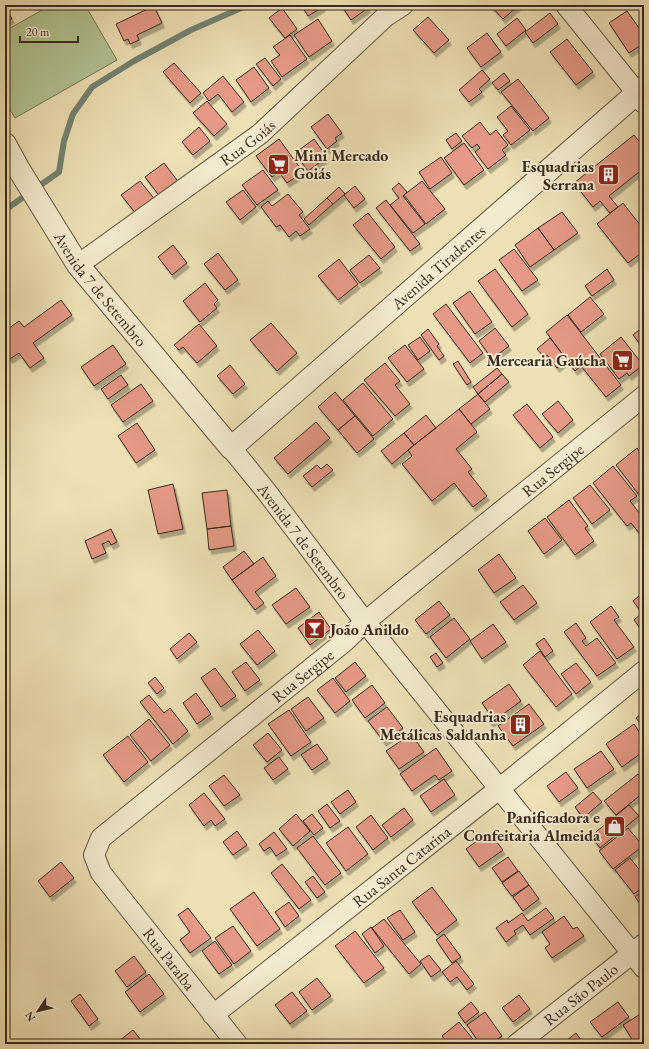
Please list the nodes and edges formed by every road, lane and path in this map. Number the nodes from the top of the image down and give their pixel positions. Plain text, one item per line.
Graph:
1 (403, 5) edge
2 (566, 5) edge
3 (642, 94) edge
4 (5, 144) edge
5 (78, 265) junction
6 (644, 396) edge
7 (231, 448) junction
8 (365, 622) junction
9 (644, 671) edge
10 (499, 788) junction
11 (101, 873) joint
12 (640, 956) edge
13 (213, 1015) junction
14 (237, 1044) edge
15 (517, 1044) edge

1 - 5 street, Rua Goiás
2 - 3 street
3 - 7 street, Avenida Tiradentes
4 - 5 street, Avenida 7 de Setembro
5 - 7 street, Avenida 7 de Setembro
6 - 8 street, Rua Sergipe
7 - 8 street, Avenida 7 de Setembro
8 - 10 street, Avenida 7 de Setembro
8 - 11 street, Rua Sergipe
9 - 10 street, Rua Santa Catarina
10 - 12 street, Avenida 7 de Setembro
10 - 13 street, Rua Santa Catarina
11 - 13 street, Rua Paraíba
12 - 15 street, Rua São Paulo
13 - 14 street, Rua Paraíba

